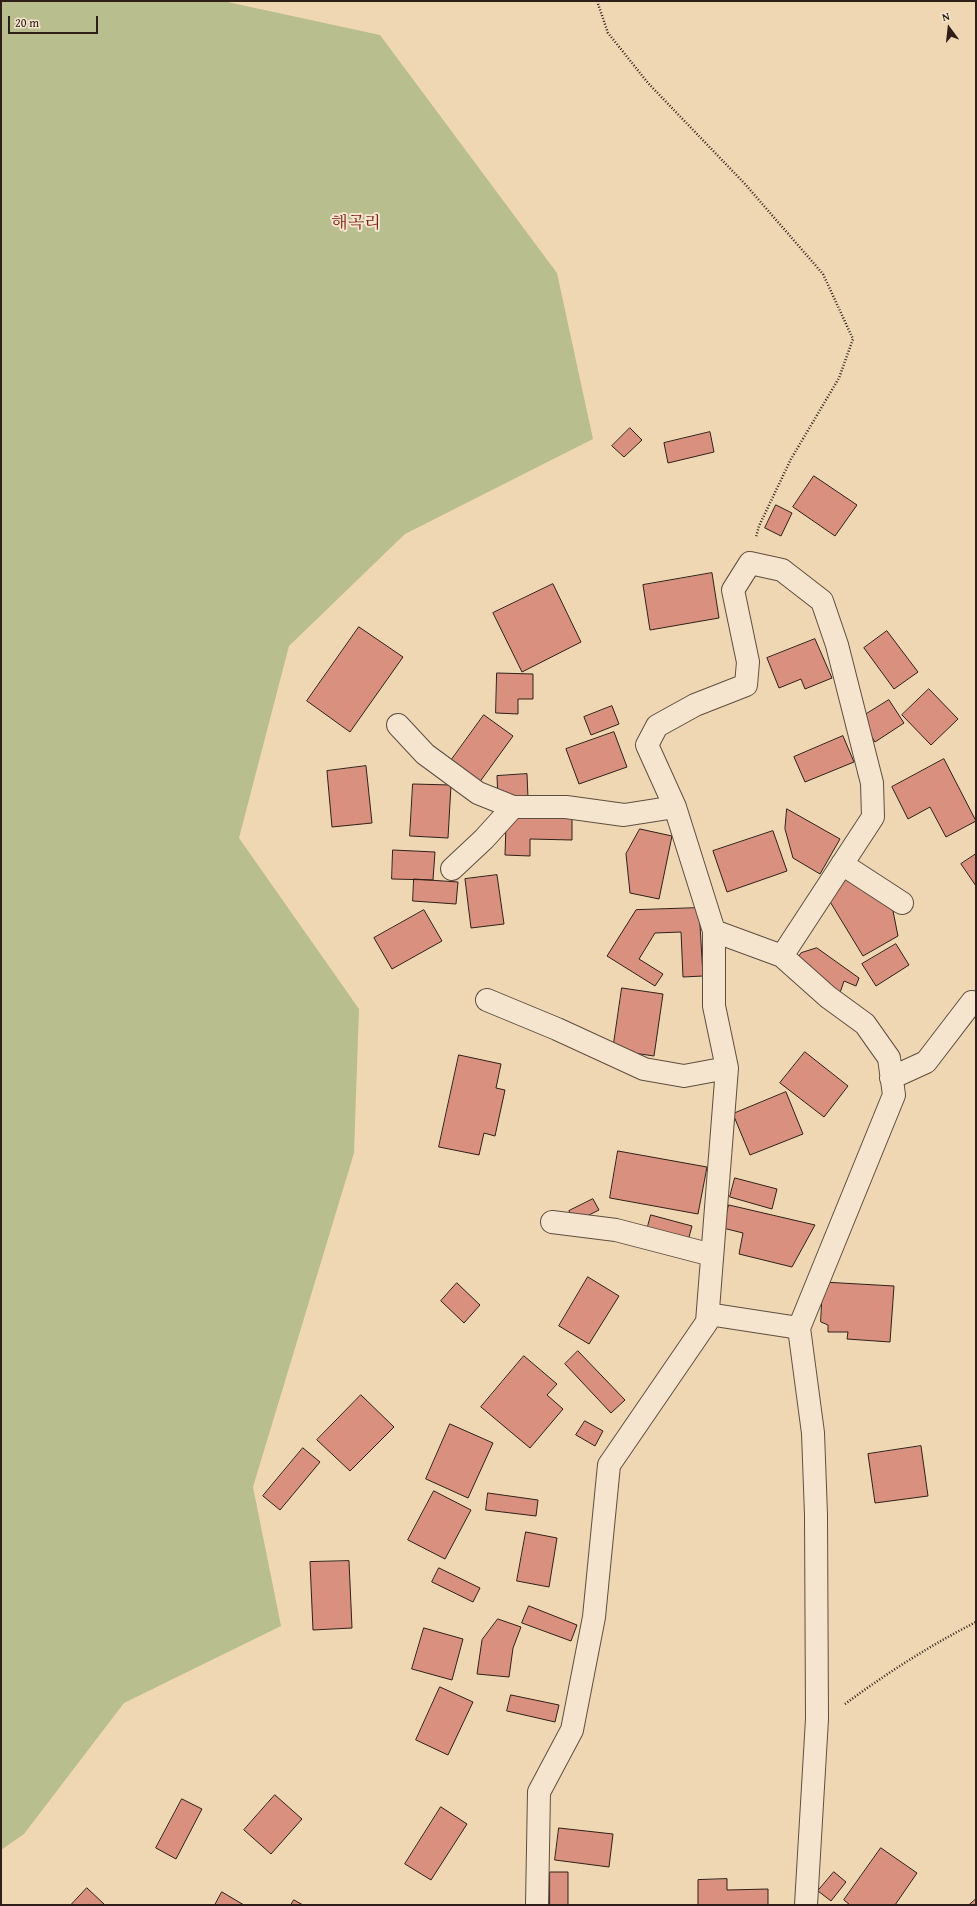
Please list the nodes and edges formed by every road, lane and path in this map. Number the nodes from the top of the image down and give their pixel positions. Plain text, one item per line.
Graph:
1 (597, 1) edge
2 (750, 563) junction
3 (398, 726) dead end
4 (513, 807) junction
5 (675, 807) junction
6 (842, 864) junction
7 (452, 869) dead end
8 (902, 903) dead end
9 (714, 931) junction
10 (782, 956) junction
11 (487, 1000) dead end
12 (972, 1002) dead end
13 (727, 1068) junction
14 (891, 1078) junction
15 (552, 1222) dead end
16 (712, 1255) junction
17 (708, 1314) junction
18 (799, 1328) junction
19 (976, 1622) edge
20 (816, 1725) junction
21 (537, 1905) edge
22 (806, 1905) edge

1 - 2 path
2 - 5 street
2 - 6 street
3 - 4 street
4 - 5 street
4 - 7 street
5 - 9 street
6 - 8 street
6 - 10 street
9 - 10 street
9 - 13 street
10 - 14 street
11 - 13 street
12 - 14 street
13 - 16 street
14 - 18 street
15 - 16 street
16 - 17 street
17 - 18 street
17 - 21 street
18 - 20 street
19 - 20 path
20 - 22 street

